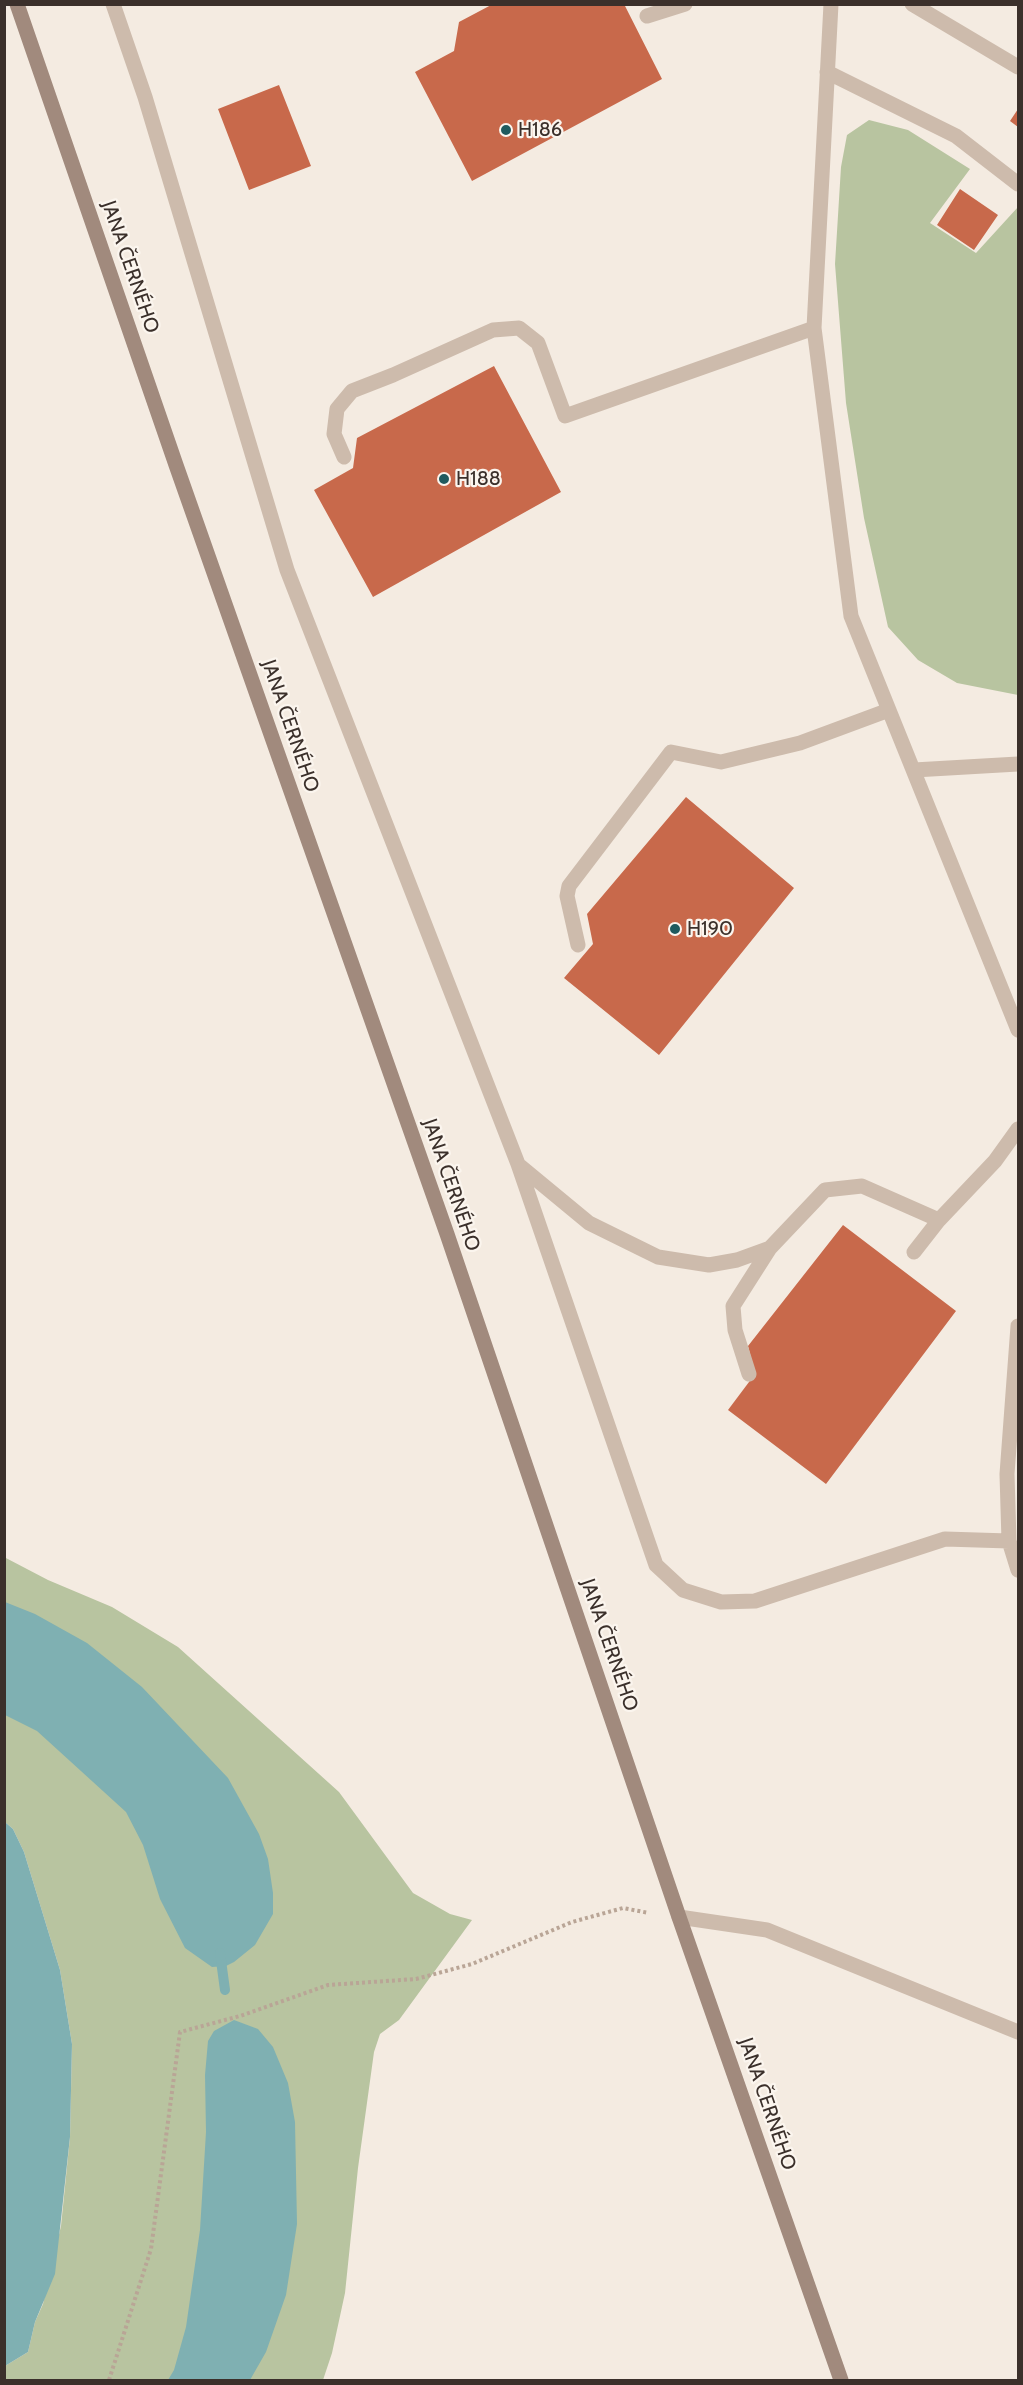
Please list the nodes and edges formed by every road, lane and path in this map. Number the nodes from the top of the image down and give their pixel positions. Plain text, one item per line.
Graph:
1 (17, 4) edge
2 (112, 4) edge
3 (685, 4) edge
4 (831, 4) edge
5 (912, 4) edge
6 (647, 16) dead end
7 (1018, 67) edge
8 (827, 72) junction
9 (1018, 184) edge
10 (814, 328) junction
11 (344, 457) dead end
12 (890, 710) junction
13 (1018, 764) edge
14 (914, 770) junction
15 (578, 945) dead end
16 (1018, 1030) edge
17 (1018, 1129) edge
18 (518, 1164) junction
19 (939, 1220) junction
20 (770, 1248) junction
21 (914, 1252) dead end
22 (1018, 1326) edge
23 (749, 1374) dead end
24 (1009, 1541) junction
25 (1018, 1570) edge
26 (679, 1917) junction
27 (1018, 2032) edge
28 (109, 2380) edge
29 (841, 2380) edge

1 - 26 street, JANA ČERNÉHO
2 - 18 street
3 - 6 street
4 - 8 street
5 - 7 street
8 - 9 street
8 - 10 street
10 - 11 street
10 - 12 street
12 - 14 street
12 - 15 street
13 - 14 street
14 - 16 street
17 - 19 street
18 - 20 street
18 - 24 street
19 - 20 street
19 - 21 street
20 - 23 street
22 - 24 street
24 - 25 street
26 - 27 street
26 - 28 path
26 - 29 street, JANA ČERNÉHO

